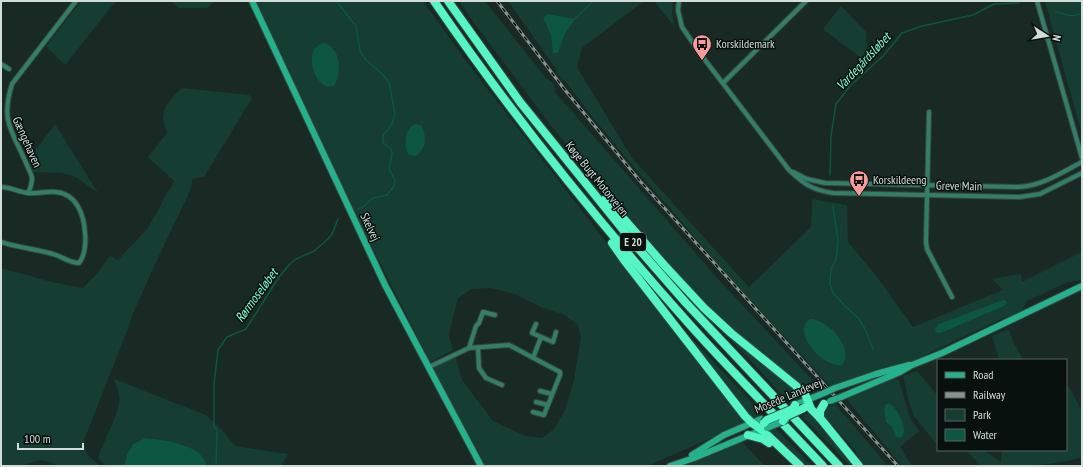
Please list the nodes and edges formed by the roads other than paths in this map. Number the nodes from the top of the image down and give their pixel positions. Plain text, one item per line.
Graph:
1 (76, 1) edge
2 (252, 1) edge
3 (434, 1) edge
4 (448, 1) edge
5 (679, 1) edge
6 (806, 1) edge
7 (1037, 1) edge
8 (1, 64) edge
9 (9, 69) dead end
10 (723, 83) junction
11 (929, 112) dead end
12 (1082, 158) edge
13 (1082, 162) edge
14 (789, 170) junction
15 (1082, 173) edge
16 (927, 186) junction
17 (1, 187) edge
18 (590, 189) junction
19 (28, 193) junction
20 (927, 196) junction
21 (590, 208) junction
22 (1, 242) edge
23 (1082, 286) edge
24 (952, 298) dead end
25 (495, 315) dead end
26 (536, 324) dead end
27 (556, 332) dead end
28 (541, 337) junction
29 (469, 348) junction
30 (478, 348) junction
31 (533, 358) junction
32 (912, 365) junction
33 (429, 367) junction
34 (502, 385) dead end
35 (540, 391) dead end
36 (552, 394) junction
37 (536, 402) dead end
38 (827, 402) junction
39 (548, 405) junction
40 (804, 406) junction
41 (533, 412) dead end
42 (820, 418) junction
43 (783, 421) joint
44 (749, 425) junction
45 (764, 425) junction
46 (748, 435) junction
47 (678, 463) junction
48 (480, 466) edge
49 (670, 466) edge
50 (799, 466) edge
51 (823, 466) edge
52 (839, 466) edge
53 (859, 466) edge

1 - 19 street, Gængehaven
2 - 33 main road, Skelvej
3 - 21 highway, Køge Bugt Motorvejen / E 20
4 - 18 highway, Køge Bugt Motorvejen / E 20
5 - 10 street, Greve Main
6 - 10 street
7 - 12 street
8 - 9 street
10 - 14 street, Greve Main
11 - 16 street, Greve Main
13 - 16 street, Greve Main
14 - 16 street, Greve Main
14 - 20 street, Greve Main
15 - 20 street, Greve Main
16 - 20 street
17 - 19 street
18 - 40 highway
18 - 52 highway, Køge Bugt Motorvejen / E 20
19 - 22 street
20 - 24 street
21 - 44 highway
21 - 51 highway, Køge Bugt Motorvejen / E 20
23 - 32 main road, Mosede Landevej
25 - 29 street
26 - 28 street
27 - 28 street
28 - 31 street
29 - 30 street
29 - 33 street
30 - 31 street
30 - 34 street
31 - 36 street
32 - 38 main road, Mosede Landevej, bridge
32 - 40 main road, Mosede Landevej, bridge
33 - 48 main road, Skelvej
35 - 36 street
36 - 39 street
37 - 39 street
38 - 40 main road, Mosede Landevej
38 - 42 highway
39 - 41 street
40 - 42 highway
40 - 43 highway, bridge
40 - 45 highway, bridge
42 - 53 highway
43 - 45 main road, Mosede Landevej, bridge
44 - 45 highway
44 - 47 main road, Mosede Landevej
45 - 46 main road, Mosede Landevej
45 - 50 highway
46 - 47 main road, Mosede Landevej
46 - 50 highway
47 - 49 main road, Mosede Landevej

